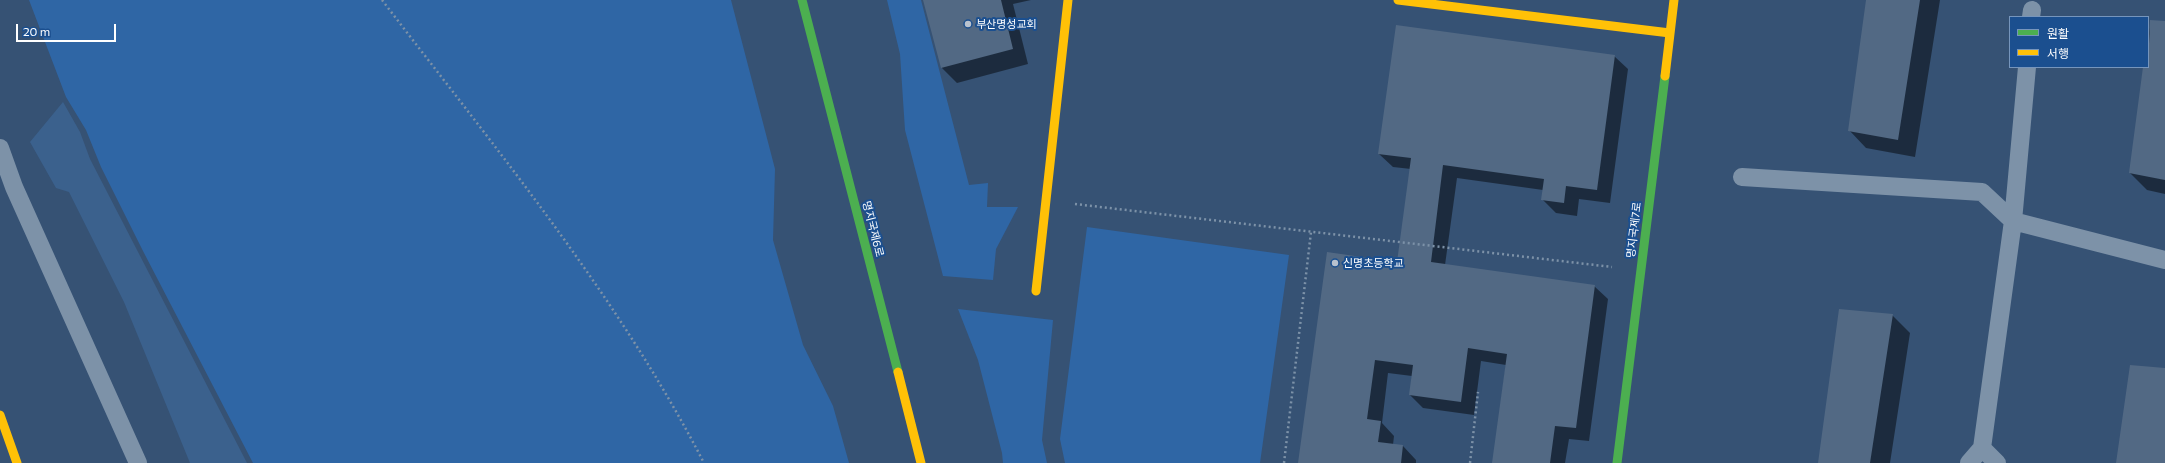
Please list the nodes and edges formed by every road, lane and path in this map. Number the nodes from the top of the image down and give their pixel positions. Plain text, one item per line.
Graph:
1 (382, 0) edge
2 (802, 0) edge
3 (1068, 0) edge
4 (1398, 0) edge
5 (1674, 0) edge
6 (1670, 33) junction
7 (2027, 68) edge
8 (0, 148) edge
9 (1742, 177) dead end
10 (1068, 203) dead end
11 (2013, 221) junction
12 (1311, 232) junction
13 (2165, 260) edge
14 (1617, 268) dead end
15 (1036, 292) dead end
16 (1478, 392) dead end
17 (0, 416) edge
18 (1982, 448) junction
19 (17, 463) edge
20 (138, 463) edge
21 (704, 463) edge
22 (920, 463) edge
23 (1284, 463) edge
24 (1470, 463) edge
25 (1617, 463) edge
26 (1969, 463) edge
27 (1997, 463) edge

1 - 21 path
2 - 22 main road, 명지국제6로
3 - 15 main road
4 - 6 main road
5 - 6 main road, 명지국제7로
6 - 25 main road, 명지국제7로
7 - 11 lane
8 - 20 lane
9 - 11 lane
10 - 12 path
11 - 13 lane
11 - 18 lane
12 - 14 path
12 - 23 path
16 - 24 path
17 - 19 main road
18 - 26 lane
18 - 27 lane

